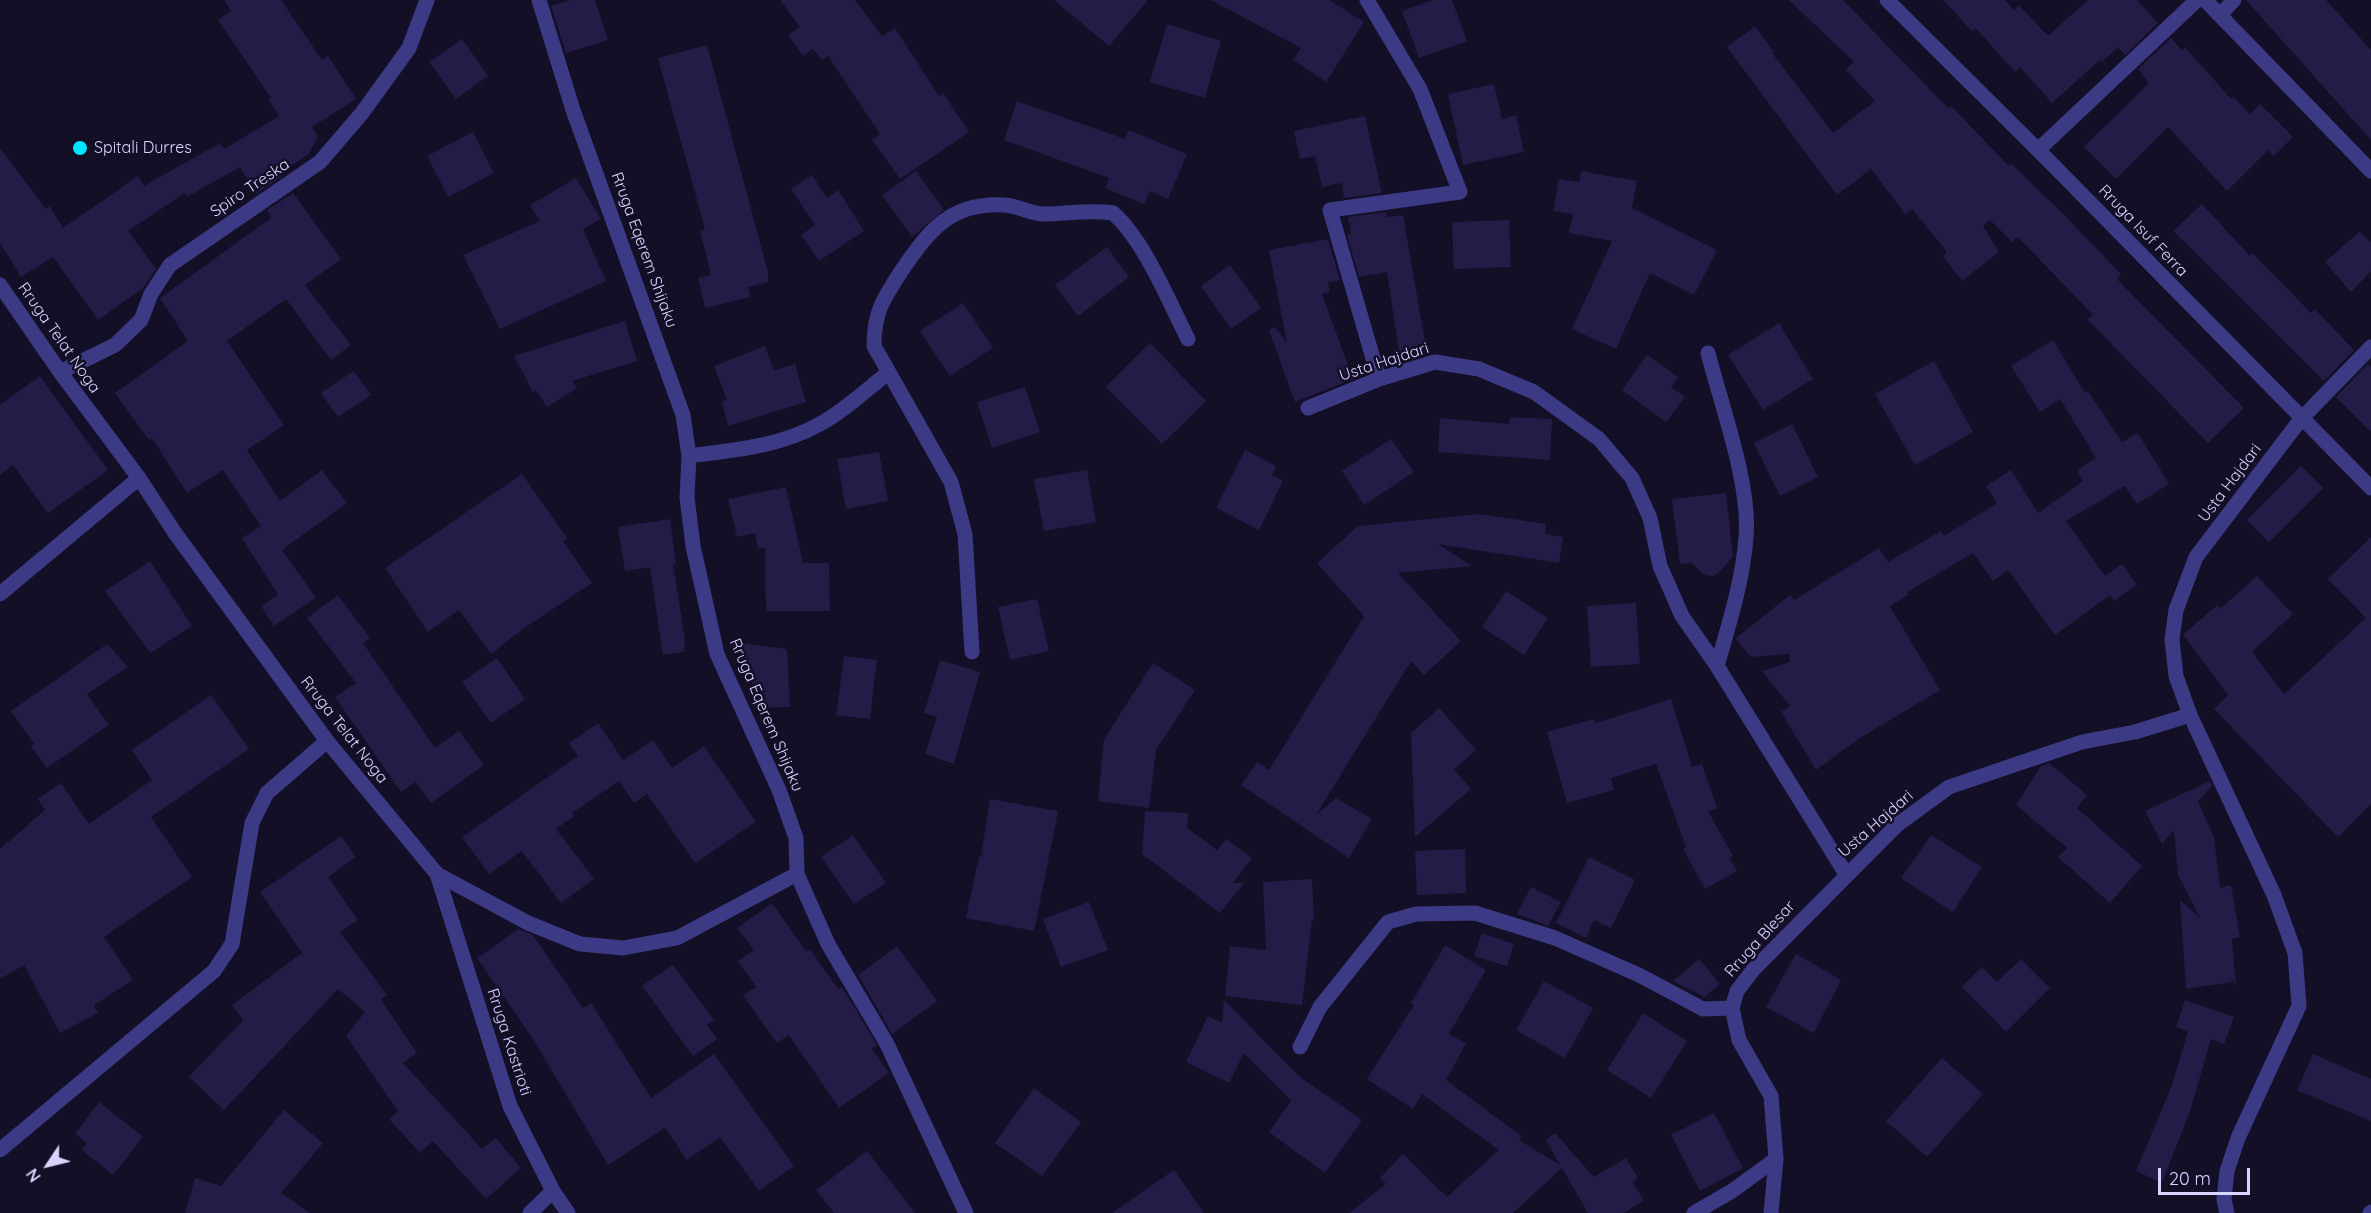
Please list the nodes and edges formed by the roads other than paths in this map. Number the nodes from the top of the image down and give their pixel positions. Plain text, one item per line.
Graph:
1 (427, 0) edge
2 (539, 0) edge
3 (1367, 0) edge
4 (1887, 0) edge
5 (2197, 0) edge
6 (2205, 0) edge
7 (2234, 0) edge
8 (2221, 14) junction
9 (2038, 150) junction
10 (2371, 171) edge
11 (0, 285) edge
12 (1188, 339) dead end
13 (2371, 347) edge
14 (1708, 353) dead end
15 (60, 372) junction
16 (888, 373) junction
17 (1379, 379) junction
18 (1308, 408) dead end
19 (2301, 419) junction
20 (689, 456) junction
21 (139, 478) junction
22 (2371, 488) edge
23 (0, 594) edge
24 (972, 652) dead end
25 (1717, 666) junction
26 (2190, 715) junction
27 (327, 741) junction
28 (437, 874) junction
29 (796, 874) junction
30 (1846, 874) junction
31 (1732, 1008) junction
32 (1300, 1047) dead end
33 (0, 1150) edge
34 (1776, 1159) junction
35 (553, 1191) junction
36 (530, 1213) edge
37 (568, 1213) edge
38 (966, 1213) edge
39 (1694, 1213) edge
40 (1771, 1213) edge
41 (2227, 1213) edge

1 - 15 street, Spiro Treska
2 - 20 street, Rruga Eqerem Shijaku
3 - 17 street
4 - 9 street, Rruga Isuf Ferra
5 - 9 street
6 - 8 street
7 - 8 street
8 - 10 street
9 - 19 street, Rruga Isuf Ferra
11 - 15 street, Rruga Telat Noga
12 - 16 street
13 - 19 street, Usta Hajdari
14 - 25 street
15 - 21 street, Rruga Telat Noga
16 - 20 street
16 - 24 street
17 - 18 street, Usta Hajdari
17 - 25 street, Usta Hajdari
19 - 22 street, Rruga Isuf Ferra
19 - 26 street, Usta Hajdari
20 - 29 street, Rruga Eqerem Shijaku
21 - 23 street
21 - 27 street, Rruga Telat Noga
25 - 30 street, Usta Hajdari
26 - 30 street, Usta Hajdari
26 - 41 street
27 - 28 street, Rruga Telat Noga
27 - 33 street
28 - 29 street, Rruga Telat Noga
28 - 35 street, Rruga Kastrioti
29 - 38 street, Rruga Eqerem Shijaku
30 - 31 street, Rruga Blesar
31 - 32 street
31 - 34 street
34 - 39 street
34 - 40 street
35 - 36 street
35 - 37 street, Rruga Kastrioti

